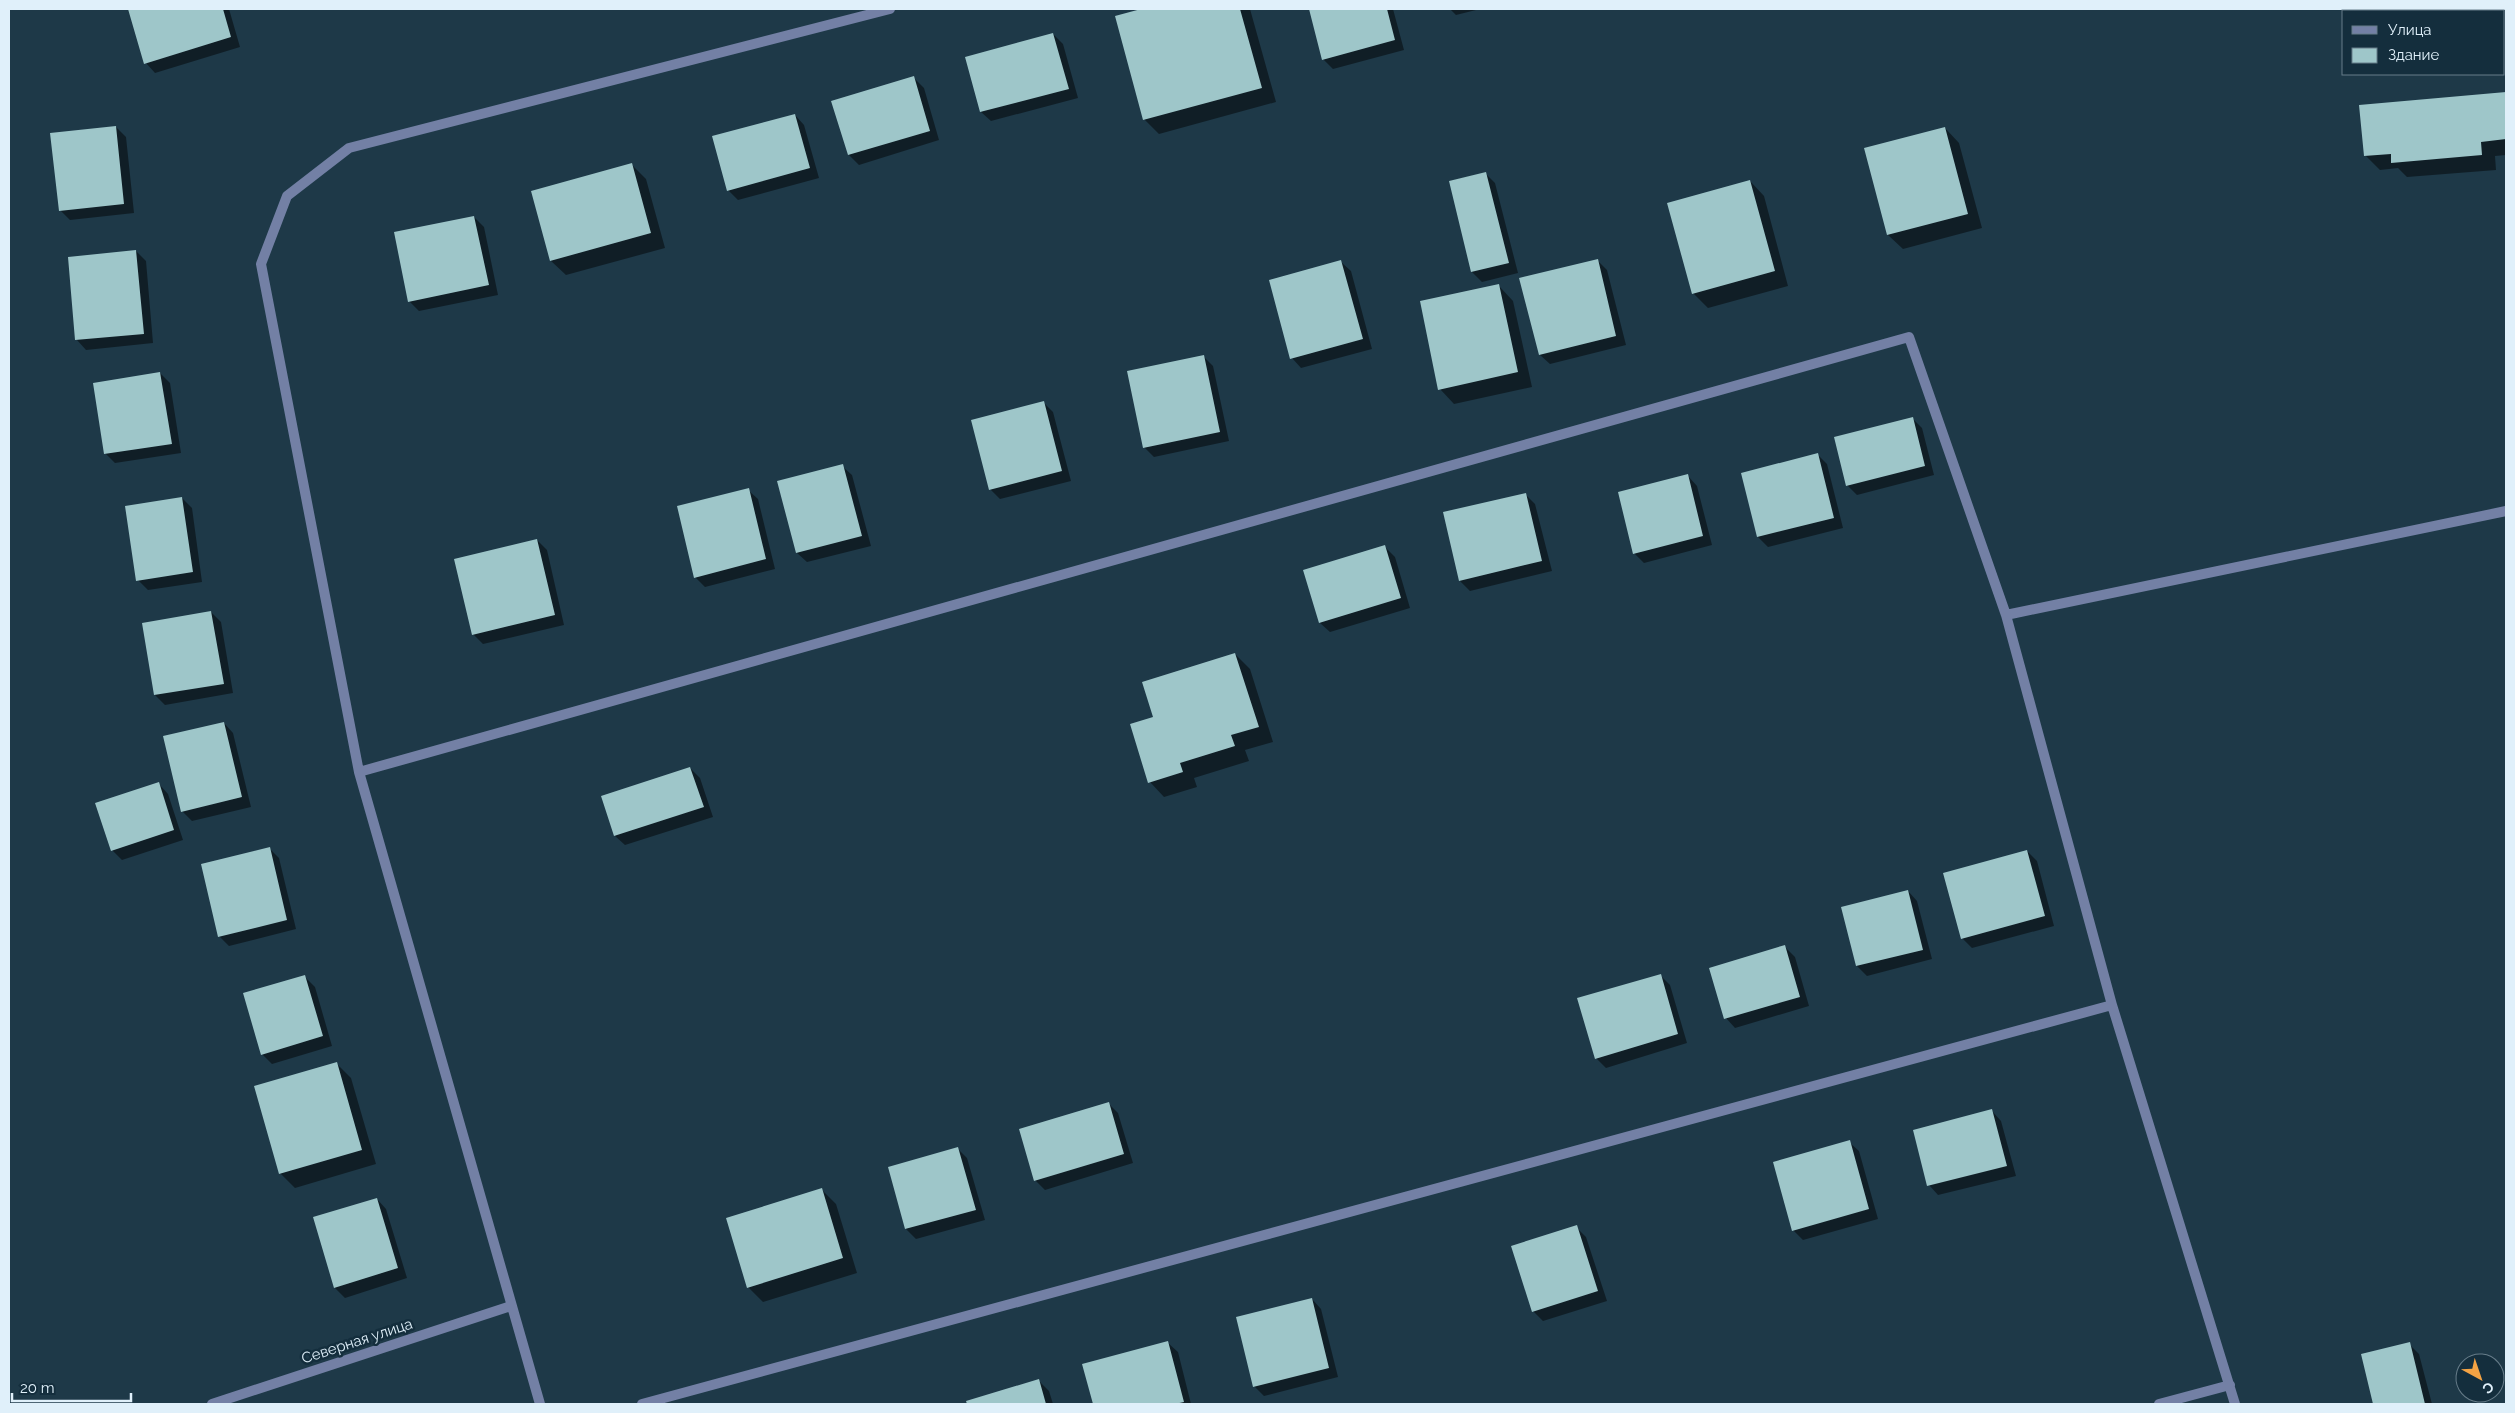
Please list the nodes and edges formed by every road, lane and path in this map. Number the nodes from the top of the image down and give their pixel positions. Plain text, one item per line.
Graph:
1 (890, 9) edge
2 (2506, 511) edge
3 (2006, 615) junction
4 (358, 772) junction
5 (2112, 1006) junction
6 (511, 1306) junction
7 (2230, 1385) junction
8 (212, 1404) edge
9 (540, 1404) edge
10 (642, 1404) edge
11 (2159, 1404) edge
12 (2235, 1404) edge

1 - 4 street
2 - 3 street
3 - 4 street
3 - 5 street
4 - 6 street
5 - 7 street
5 - 10 street
6 - 8 street, Северная улица
6 - 9 street
7 - 11 street
7 - 12 street

